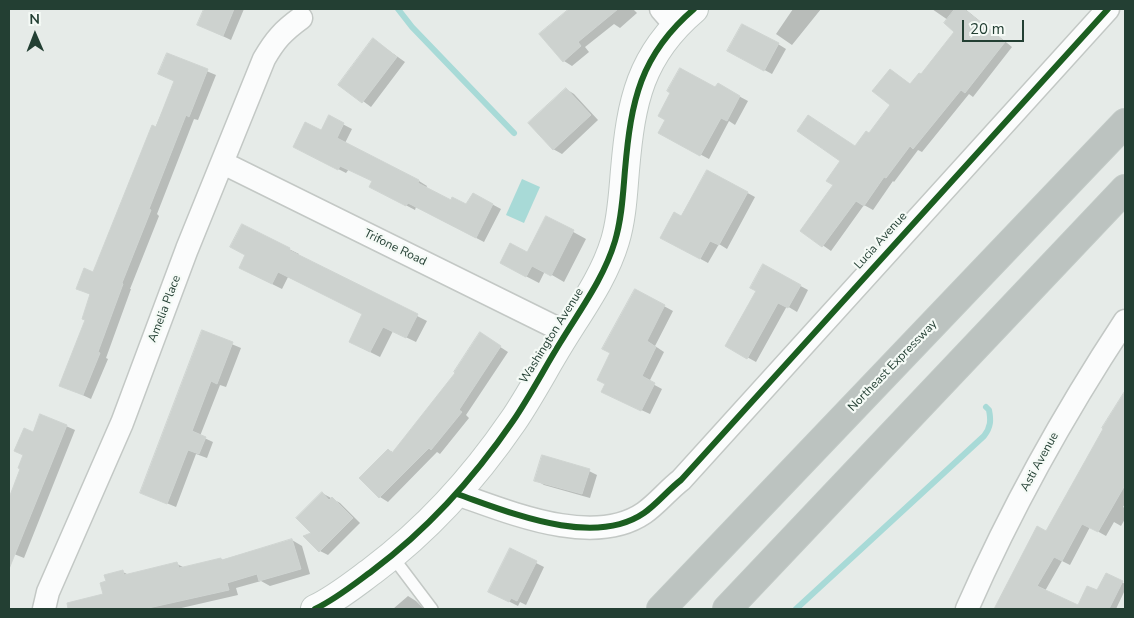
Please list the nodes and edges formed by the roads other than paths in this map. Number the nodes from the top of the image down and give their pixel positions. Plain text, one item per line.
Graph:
1 (1108, 9) edge
2 (677, 14) edge
3 (301, 18) dead end
4 (1125, 123) edge
5 (223, 163) junction
6 (1125, 190) edge
7 (1125, 321) edge
8 (566, 332) junction
9 (457, 494) junction
10 (392, 556) junction
11 (44, 609) edge
12 (316, 609) edge
13 (432, 609) edge
14 (661, 609) edge
15 (728, 609) edge
16 (967, 609) edge

1 - 9 street, Lucia Avenue
2 - 8 street, Washington Avenue
3 - 5 street, Amelia Place
4 - 14 highway, Northeast Expressway
5 - 8 street, Trifone Road
5 - 11 street, Amelia Place
6 - 15 highway
7 - 16 street, Asti Avenue
8 - 9 street, Washington Avenue
9 - 10 street, Washington Avenue
10 - 12 street, Washington Avenue
10 - 13 lane

